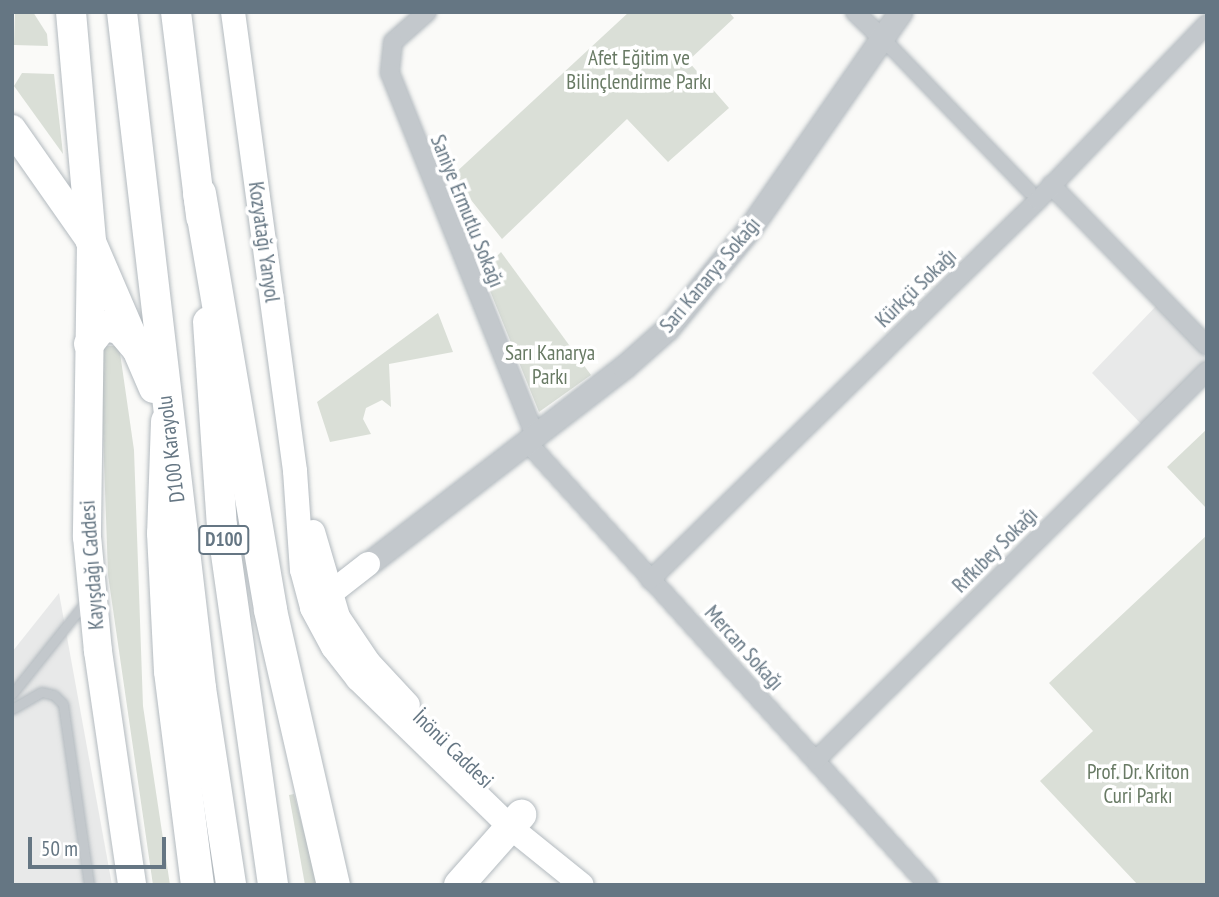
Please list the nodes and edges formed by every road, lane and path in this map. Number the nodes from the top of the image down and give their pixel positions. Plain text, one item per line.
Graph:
1 (71, 12) edge
2 (122, 12) edge
3 (176, 12) edge
4 (233, 12) edge
5 (427, 12) edge
6 (855, 12) edge
7 (900, 12) edge
8 (1207, 24) edge
9 (881, 38) junction
10 (12, 129) edge
11 (1051, 185) junction
12 (1029, 191) dead end
13 (199, 193) junction
14 (91, 242) junction
15 (89, 344) junction
16 (1207, 346) edge
17 (141, 354) junction
18 (1207, 371) edge
19 (167, 421) junction
20 (531, 439) junction
21 (295, 471) junction
22 (316, 551) junction
23 (368, 564) junction
24 (650, 580) junction
25 (92, 593) junction
26 (329, 595) junction
27 (338, 636) junction
28 (12, 694) edge
29 (12, 709) edge
30 (816, 760) junction
31 (515, 821) junction
32 (89, 885) edge
33 (132, 885) edge
34 (197, 885) edge
35 (231, 885) edge
36 (273, 885) edge
37 (333, 885) edge
38 (459, 885) edge
39 (582, 885) edge
40 (599, 885) edge
41 (928, 885) edge

1 - 14 highway, D100
2 - 19 highway, D100 Karayolu / D100
3 - 13 highway, D100 Karayolu / D100
4 - 21 main road, Kozyatağı Yanyol
5 - 20 street, Saniye Ermutlu Sokağı
6 - 9 street
7 - 9 street, Sarı Kanarya Sokağı
8 - 11 street, Kürkçü Sokağı
9 - 12 street
9 - 20 street, Sarı Kanarya Sokağı
10 - 14 main road
11 - 16 street
11 - 24 street, Kürkçü Sokağı
13 - 36 highway, D100 Karayolu / D100
13 - 37 highway
14 - 15 main road, Kayışdağı Caddesi
14 - 17 highway, D100
15 - 17 highway
15 - 25 main road, Kayışdağı Caddesi
17 - 19 highway, D100
18 - 30 street, Rıfkıbey Sokağı
19 - 34 highway
19 - 35 highway, D100 Karayolu / D100
20 - 23 street, Sarı Kanarya Sokağı
20 - 24 street, Mercan Sokağı
21 - 22 main road
21 - 27 main road, İnönü Caddesi
22 - 23 main road
22 - 26 main road
23 - 26 main road
23 - 27 main road
24 - 30 street, Mercan Sokağı
25 - 28 lane
25 - 33 main road, Kayışdağı Caddesi
26 - 27 main road
27 - 31 main road, İnönü Caddesi
29 - 32 lane
30 - 41 street, Mercan Sokağı
31 - 38 highway
31 - 39 main road, İnönü Caddesi
31 - 40 main road, İnönü Caddesi

